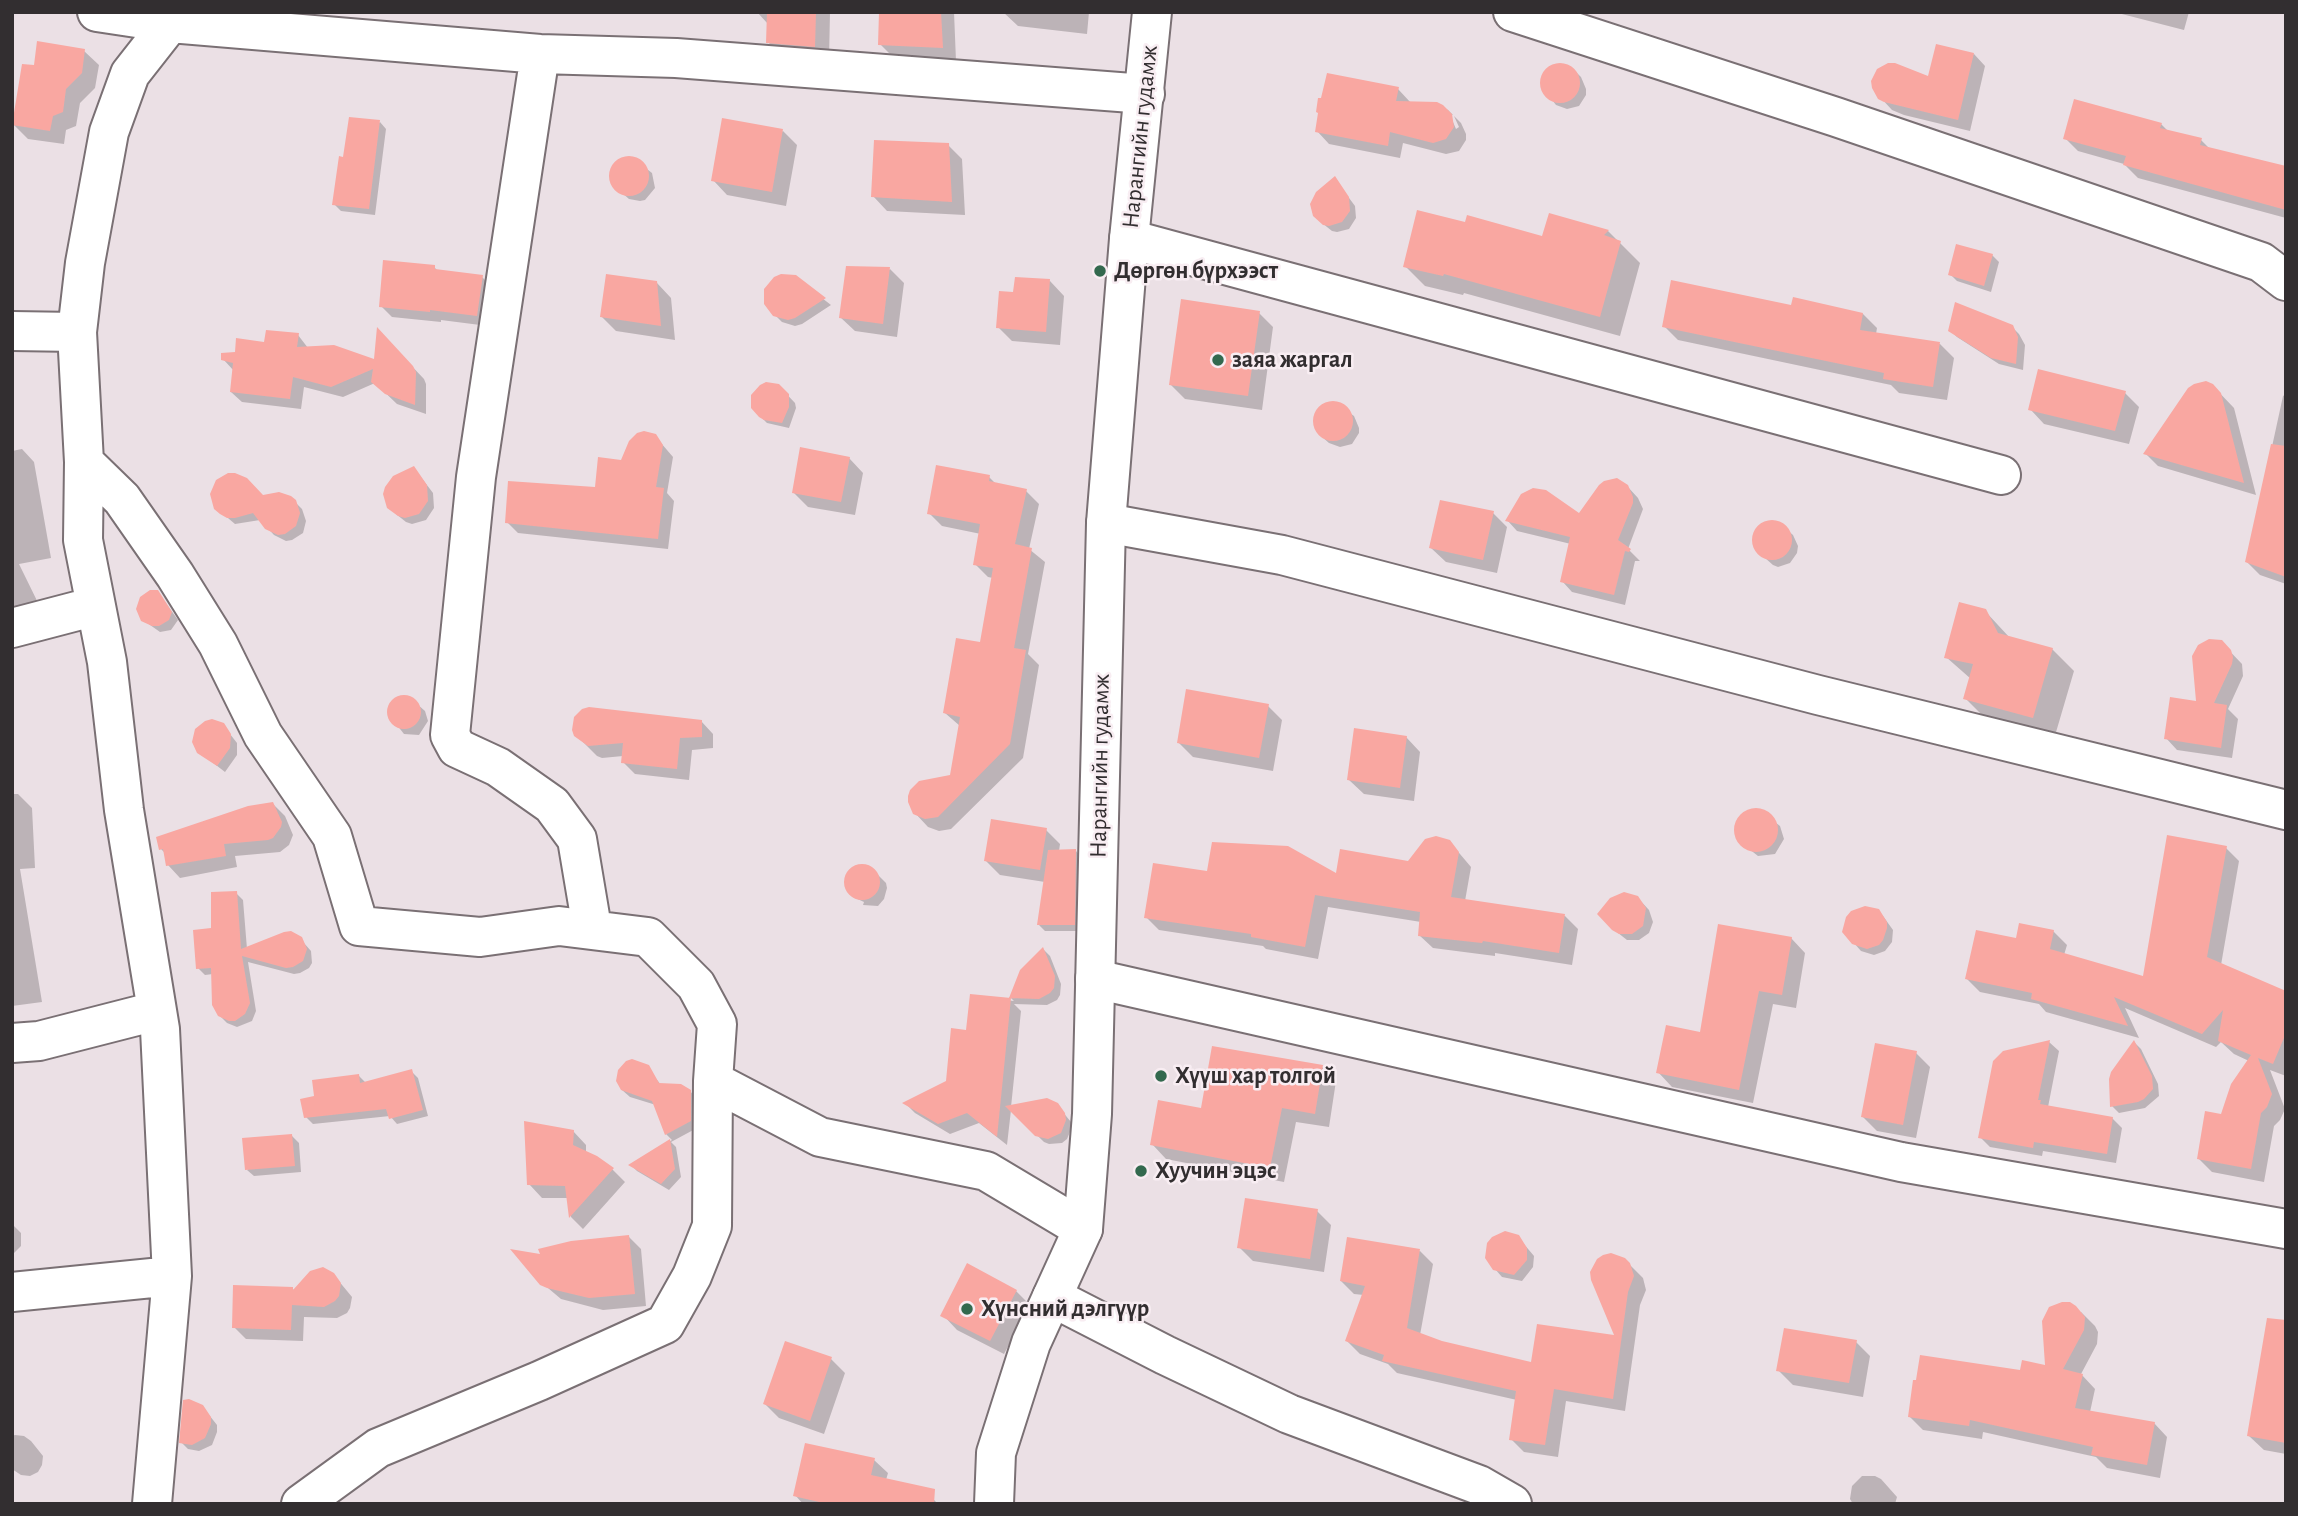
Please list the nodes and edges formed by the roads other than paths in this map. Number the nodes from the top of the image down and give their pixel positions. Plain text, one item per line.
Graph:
1 (97, 12) edge
2 (1152, 12) edge
3 (1513, 12) edge
4 (170, 23) junction
5 (540, 54) junction
6 (1145, 94) junction
7 (1129, 239) junction
8 (2286, 281) edge
9 (12, 331) edge
10 (77, 332) junction
11 (84, 462) junction
12 (2001, 475) dead end
13 (1106, 523) junction
14 (96, 607) junction
15 (12, 628) edge
16 (2286, 810) edge
17 (592, 928) junction
18 (1095, 979) junction
19 (156, 1011) junction
20 (12, 1043) edge
21 (713, 1081) junction
22 (1083, 1229) junction
23 (2286, 1230) edge
24 (172, 1276) junction
25 (12, 1292) edge
26 (1052, 1297) junction
27 (152, 1504) edge
28 (301, 1504) edge
29 (994, 1504) edge
30 (1512, 1504) edge

1 - 4 street
2 - 6 street, Нарангийн гудамж
3 - 8 street
4 - 5 street
4 - 10 street
5 - 6 street
5 - 17 street
6 - 7 street, Нарангийн гудамж
7 - 12 street
7 - 13 street, Нарангийн гудамж
9 - 10 street
10 - 11 street
11 - 14 street
11 - 17 street
13 - 16 street
13 - 18 street, Нарангийн гудамж
14 - 15 street
14 - 19 street
17 - 21 street
18 - 22 street, Нарангийн гудамж
18 - 23 street
19 - 20 street
19 - 24 street
21 - 22 street
21 - 28 street
22 - 26 street, Нарангийн гудамж
24 - 25 street
24 - 27 street
26 - 29 street, Нарангийн гудамж
26 - 30 street

